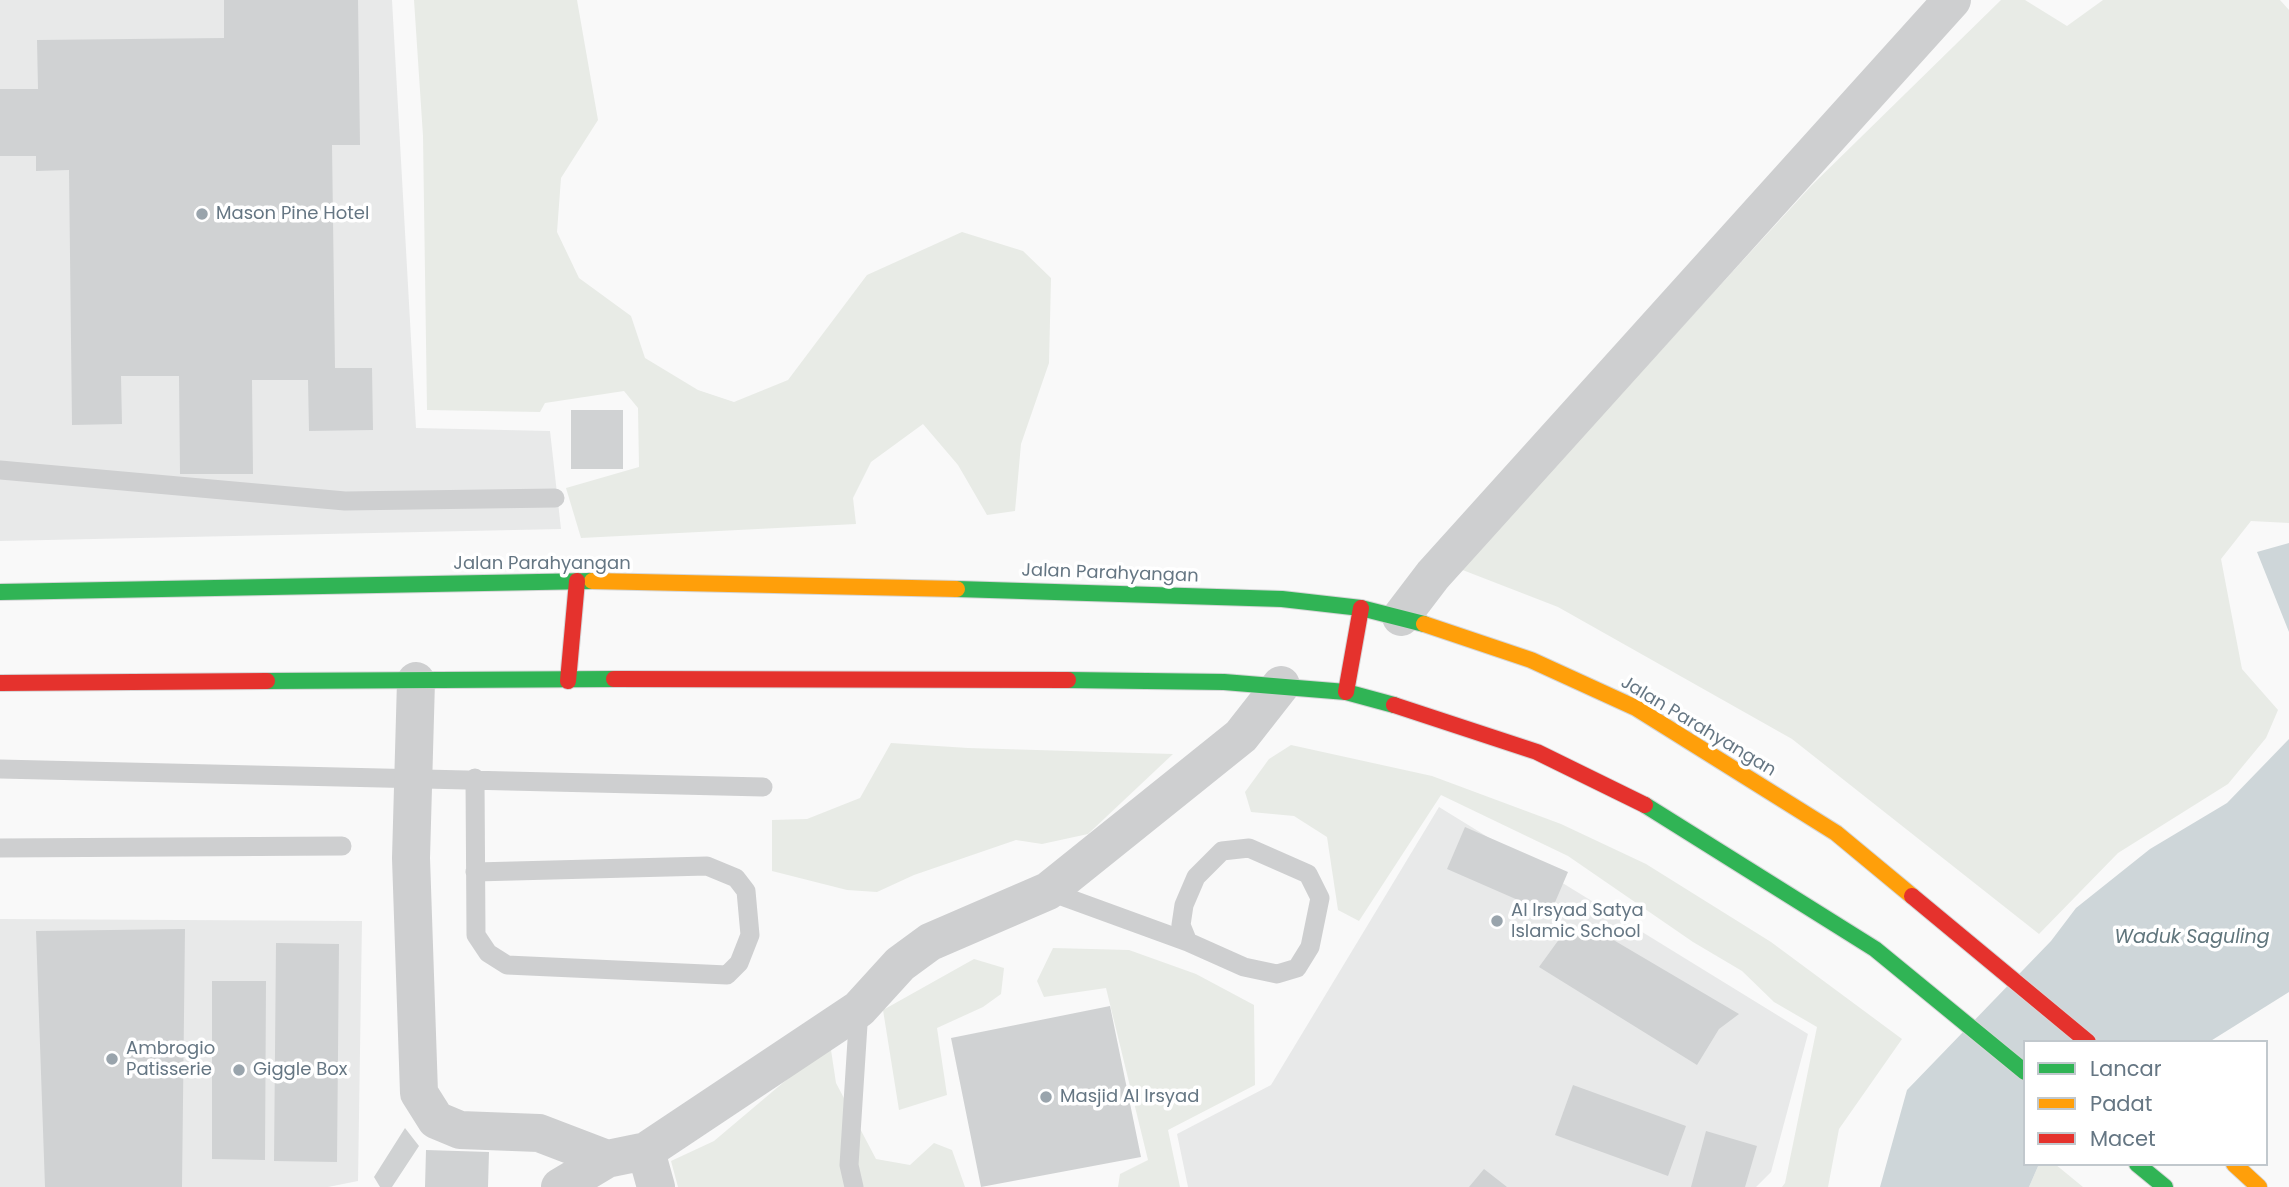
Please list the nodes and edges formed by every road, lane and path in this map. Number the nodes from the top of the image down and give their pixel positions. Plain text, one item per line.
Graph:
1 (1952, 0) edge
2 (0, 470) edge
3 (555, 498) dead end
4 (577, 581) junction
5 (0, 592) edge
6 (1361, 608) junction
7 (1401, 617) junction
8 (416, 681) junction
9 (568, 681) junction
10 (0, 683) edge
11 (1281, 685) junction
12 (1346, 692) junction
13 (0, 769) edge
14 (411, 776) junction
15 (475, 778) junction
16 (762, 787) dead end
17 (342, 846) dead end
18 (0, 848) edge
19 (475, 872) junction
20 (1048, 891) junction
21 (1188, 942) junction
22 (859, 1009) junction
23 (2086, 1040) edge
24 (2023, 1070) edge
25 (646, 1151) junction
26 (607, 1159) junction
27 (2139, 1166) edge
28 (2236, 1166) edge
29 (561, 1187) edge
30 (656, 1187) edge
31 (855, 1187) edge
32 (2165, 1187) edge
33 (2259, 1187) edge

1 - 7 street
2 - 3 lane
4 - 5 main road, Jalan Parahyangan
4 - 6 main road, Jalan Parahyangan
4 - 9 main road
6 - 7 main road, Jalan Parahyangan
6 - 12 main road
7 - 23 main road, Jalan Parahyangan
8 - 9 main road
8 - 10 main road
8 - 14 street
9 - 11 main road
11 - 12 main road
11 - 20 street
12 - 24 main road
13 - 14 lane
14 - 15 lane
14 - 26 street
15 - 16 lane
15 - 19 lane
17 - 18 lane
19 - 19 lane
20 - 21 lane
20 - 22 street
21 - 21 lane
22 - 25 street
22 - 31 lane
25 - 26 street
25 - 30 street
26 - 29 street
27 - 32 main road
28 - 33 main road

